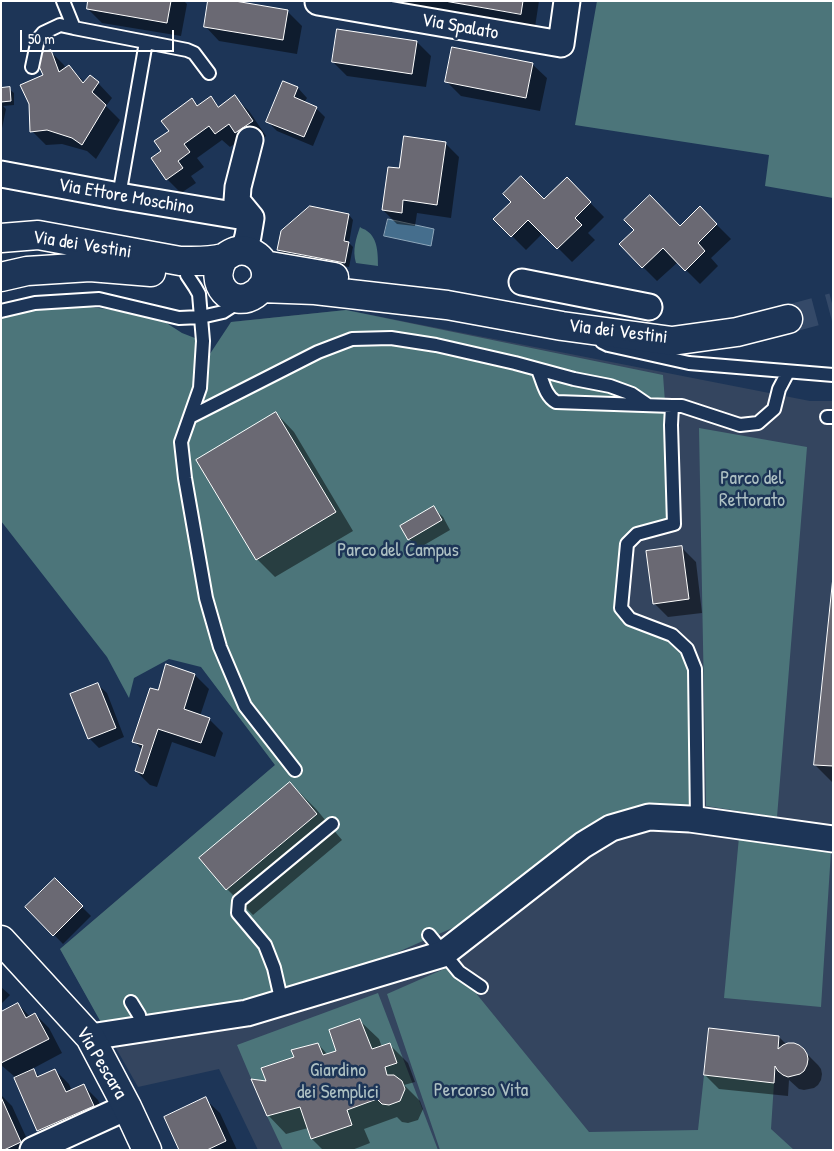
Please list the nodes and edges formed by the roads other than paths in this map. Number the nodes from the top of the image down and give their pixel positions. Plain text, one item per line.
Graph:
1 (63, 1) edge
2 (319, 1) edge
3 (567, 1) edge
4 (74, 28) junction
5 (146, 42) junction
6 (32, 67) dead end
7 (209, 73) dead end
8 (250, 140) dead end
9 (1, 174) edge
10 (119, 196) junction
11 (251, 218) junction
12 (1, 223) edge
13 (38, 235) junction
14 (1, 238) edge
15 (162, 258) junction
16 (187, 275) junction
17 (239, 276) junction
18 (1, 277) edge
19 (522, 282) dead end
20 (588, 296) junction
21 (649, 307) dead end
22 (1, 311) edge
23 (204, 316) junction
24 (788, 319) tunnel mouth
25 (577, 327) junction
26 (538, 370) junction
27 (788, 372) junction
28 (833, 375) edge
29 (648, 405) junction
30 (672, 406) junction
31 (190, 417) junction
32 (295, 770) dead end
33 (698, 820) junction
34 (332, 824) dead end
35 (833, 839) edge
36 (1, 940) edge
37 (436, 944) junction
38 (481, 987) dead end
39 (131, 1002) dead end
40 (282, 1003) junction
41 (142, 1029) junction
42 (90, 1037) junction
43 (127, 1107) junction
44 (33, 1150) edge
45 (147, 1150) edge

1 - 4 lane
2 - 3 street, Via Spalato
4 - 5 lane
4 - 6 lane
5 - 7 lane
5 - 10 lane
8 - 11 street
9 - 10 street, Via Ettore Moschino
10 - 11 street, Via Ettore Moschino
11 - 17 street
12 - 13 main road
13 - 14 main road, Via dei Vestini
13 - 15 main road, Via dei Vestini
15 - 16 main road, Via dei Vestini
15 - 17 main road, Via dei Vestini
16 - 17 main road, Via dei Vestini
16 - 18 main road
16 - 23 lane
17 - 23 lane
17 - 23 lane
17 - 25 main road, Via dei Vestini
19 - 20 street
20 - 21 street
20 - 25 street
22 - 23 lane
23 - 31 lane
24 - 25 main road, Via dei Vestini
25 - 27 lane
26 - 29 lane
26 - 29 lane
26 - 31 lane
27 - 28 lane
27 - 30 lane
29 - 30 lane
30 - 33 lane
31 - 32 lane
33 - 35 street
33 - 37 street
34 - 40 lane
36 - 42 main road, Via Pescara
37 - 38 lane
37 - 40 street
39 - 41 lane
40 - 41 street
41 - 42 street
42 - 43 main road, Via Pescara
43 - 44 street
43 - 45 main road, Via Pescara

